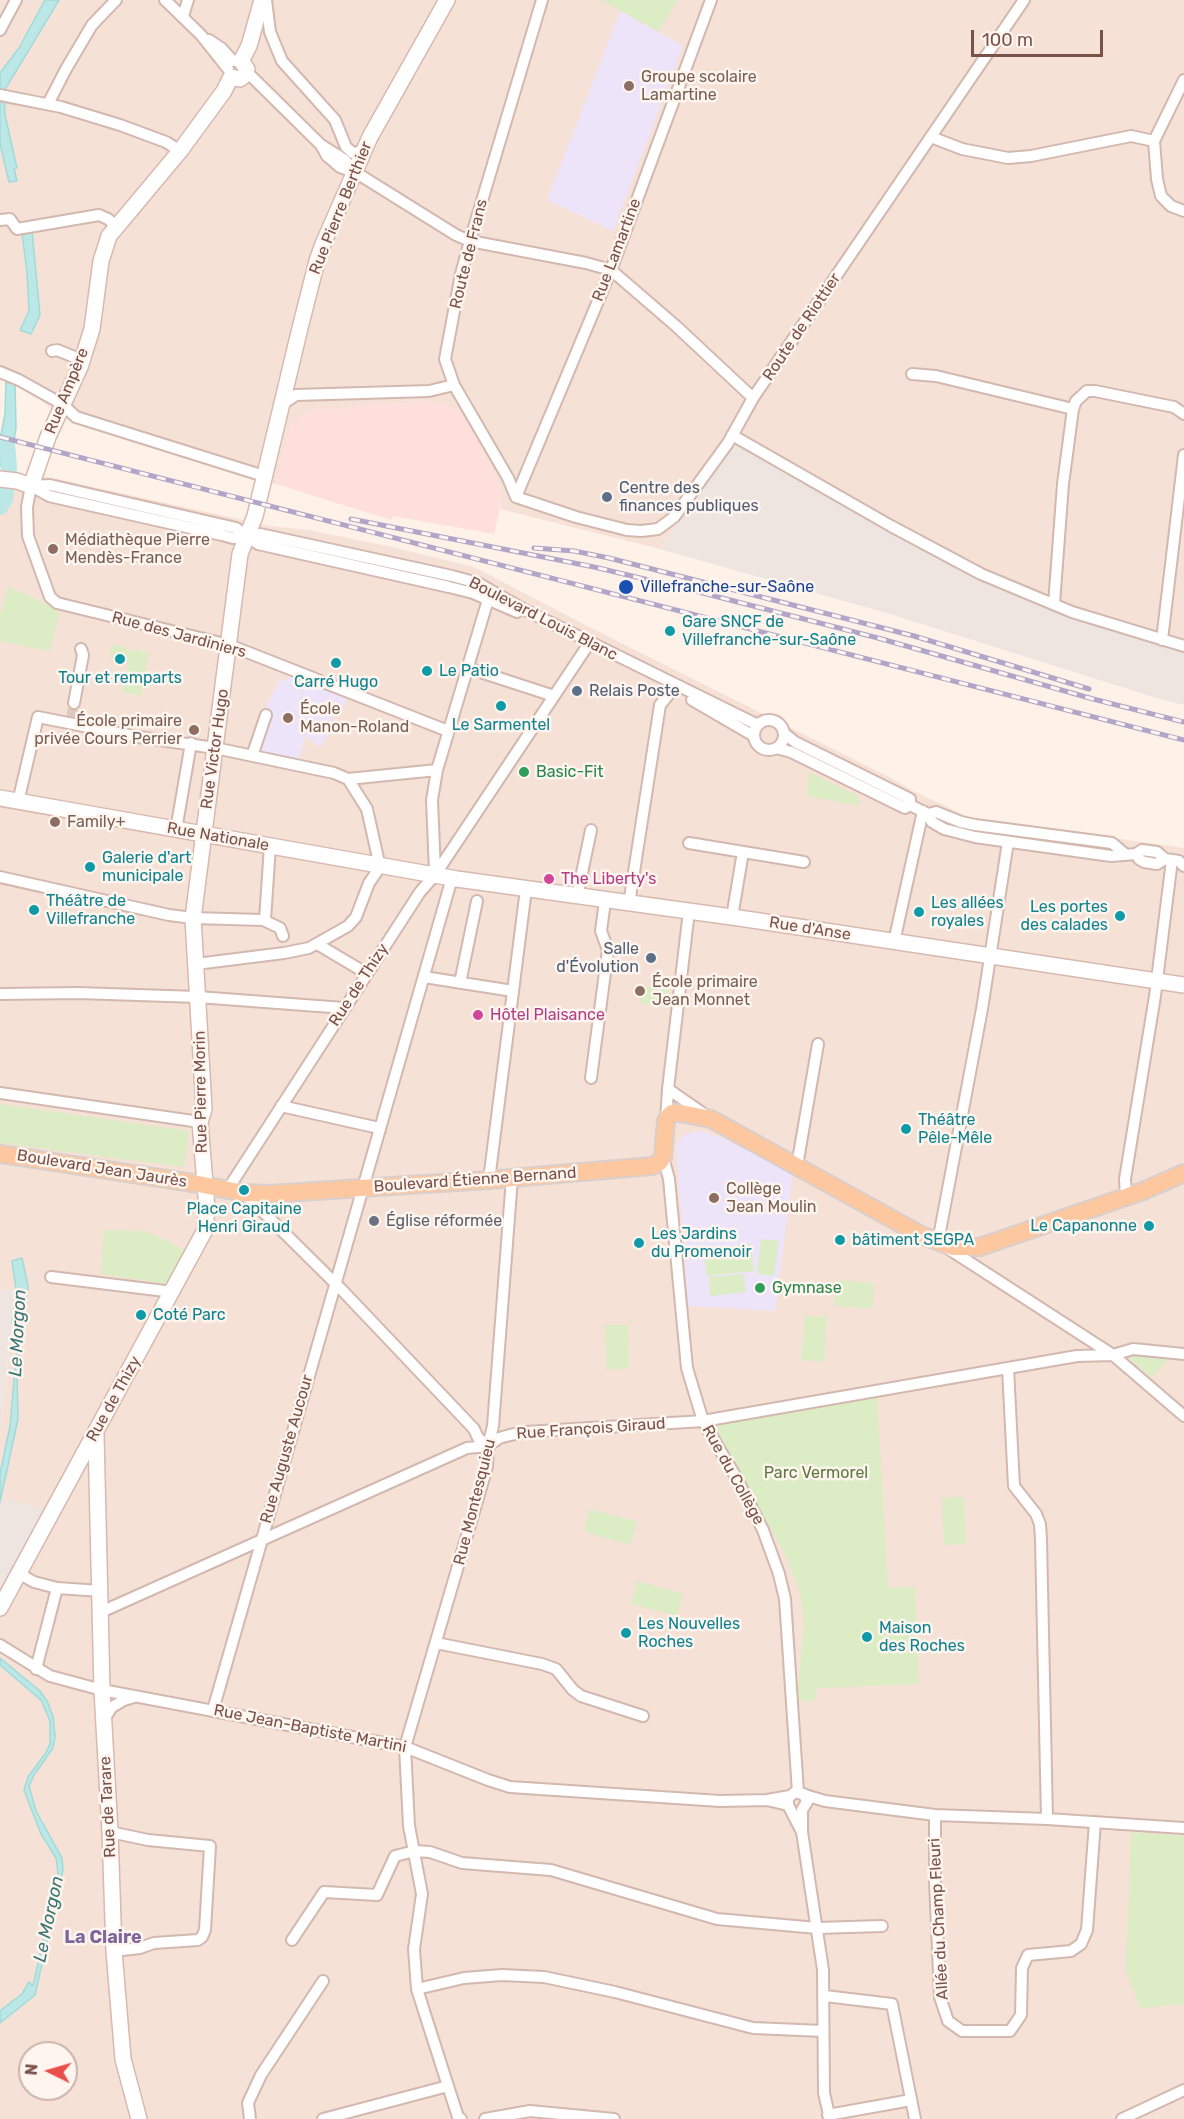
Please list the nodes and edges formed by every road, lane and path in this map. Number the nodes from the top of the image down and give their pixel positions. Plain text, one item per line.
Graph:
1 (16, 0) edge
2 (116, 0) edge
3 (165, 0) edge
4 (188, 0) edge
5 (264, 0) edge
6 (447, 0) edge
7 (542, 0) edge
8 (711, 0) edge
9 (1021, 1) edge
10 (183, 16) junction
11 (0, 30) edge
12 (237, 69) junction
13 (1184, 80) edge
14 (2, 96) edge
15 (48, 104) junction
16 (370, 137) junction
17 (931, 137) junction
18 (1154, 141) junction
19 (180, 151) junction
20 (355, 172) junction
21 (1184, 211) edge
22 (0, 220) edge
23 (116, 226) junction
24 (470, 241) junction
25 (611, 270) junction
26 (52, 351) dead end
27 (82, 360) junction
28 (2, 372) edge
29 (912, 374) dead end
30 (454, 385) junction
31 (753, 398) junction
32 (62, 404) junction
33 (281, 405) junction
34 (1073, 409) junction
35 (1184, 414) edge
36 (732, 435) junction
37 (1184, 455) edge
38 (264, 476) junction
39 (0, 479) edge
40 (24, 483) junction
41 (516, 497) junction
42 (246, 536) junction
43 (490, 595) junction
44 (1054, 604) junction
45 (1162, 640) junction
46 (588, 644) junction
47 (229, 645) junction
48 (1184, 646) edge
49 (81, 649) dead end
50 (468, 668) junction
51 (673, 689) junction
52 (554, 696) junction
53 (74, 703) tunnel mouth
54 (266, 715) dead end
55 (758, 724) junction
56 (448, 731) junction
57 (784, 733) junction
58 (754, 736) junction
59 (191, 743) junction
60 (215, 748) junction
61 (776, 748) junction
62 (252, 756) junction
63 (436, 770) junction
64 (348, 779) junction
65 (0, 798) edge
66 (18, 801) junction
67 (910, 805) junction
68 (926, 812) junction
69 (176, 830) junction
70 (591, 830) dead end
71 (203, 834) junction
72 (1008, 842) junction
73 (689, 843) dead end
74 (270, 846) junction
75 (743, 852) junction
76 (1130, 854) junction
77 (1177, 861) edge
78 (804, 862) dead end
79 (380, 867) junction
80 (435, 875) junction
81 (0, 877) edge
82 (452, 878) junction
83 (526, 889) junction
84 (577, 897) junction
85 (477, 901) dead end
86 (605, 901) junction
87 (629, 904) junction
88 (688, 911) junction
89 (732, 917) junction
90 (193, 918) junction
91 (265, 920) junction
92 (283, 936) dead end
93 (894, 942) junction
94 (317, 944) junction
95 (989, 955) junction
96 (196, 964) junction
97 (366, 973) junction
98 (424, 977) junction
99 (1157, 982) junction
100 (460, 983) junction
101 (1184, 986) edge
102 (513, 991) junction
103 (0, 994) edge
104 (198, 997) junction
105 (344, 1008) junction
106 (818, 1044) dead end
107 (591, 1078) dead end
108 (668, 1089) junction
109 (0, 1093) edge
110 (281, 1106) junction
111 (711, 1119) junction
112 (666, 1121) junction
113 (200, 1122) junction
114 (379, 1128) junction
115 (0, 1154) edge
116 (663, 1157) junction
117 (797, 1166) junction
118 (1184, 1173) edge
119 (512, 1178) junction
120 (489, 1180) junction
121 (204, 1185) junction
122 (362, 1188) junction
123 (236, 1191) junction
124 (1126, 1197) junction
125 (938, 1242) junction
126 (974, 1247) junction
127 (985, 1273) junction
128 (51, 1277) dead end
129 (334, 1283) junction
130 (173, 1292) junction
131 (1096, 1345) junction
132 (1184, 1354) edge
133 (1113, 1355) junction
134 (1077, 1356) junction
135 (1008, 1368) junction
136 (1184, 1416) edge
137 (703, 1421) junction
138 (96, 1435) junction
139 (488, 1446) junction
140 (70, 1481) junction
141 (97, 1492) junction
142 (261, 1540) junction
143 (20, 1574) junction
144 (57, 1588) junction
145 (101, 1591) junction
146 (0, 1608) edge
147 (101, 1612) junction
148 (436, 1643) junction
149 (0, 1645) edge
150 (36, 1669) junction
151 (102, 1690) junction
152 (136, 1696) junction
153 (213, 1710) junction
154 (643, 1716) dead end
155 (104, 1719) junction
156 (405, 1747) junction
157 (797, 1802) junction
158 (935, 1815) junction
159 (1047, 1819) junction
160 (1095, 1822) junction
161 (1184, 1828) edge
162 (110, 1832) junction
163 (415, 1851) junction
164 (882, 1926) dead end
165 (817, 1928) junction
166 (292, 1940) dead end
167 (114, 1951) junction
168 (322, 1981) dead end
169 (417, 1989) junction
170 (825, 1996) junction
171 (824, 2031) junction
172 (448, 2086) junction
173 (1184, 2090) edge
174 (911, 2100) junction
175 (518, 2117) edge
176 (829, 2117) edge
177 (139, 2119) edge
178 (250, 2119) edge
179 (323, 2119) edge
180 (461, 2119) edge
181 (485, 2119) edge
182 (614, 2119) edge
183 (915, 2119) edge
184 (1122, 2119) edge

1 - 11 street
2 - 15 street
3 - 10 street
4 - 10 street
5 - 12 main road, Rue Ampère
5 - 16 street
6 - 16 main road, Rue Pierre Berthier
7 - 24 street, Route de Frans
8 - 25 street, Rue Lamartine
9 - 17 street, Route de Riottier
10 - 12 street
12 - 19 main road, Rue Ampère
12 - 20 street
13 - 18 street
14 - 15 street
15 - 19 street
16 - 20 main road, Rue Pierre Berthier
17 - 18 street
17 - 31 street, Route de Riottier
18 - 21 street
19 - 23 main road, Rue Ampère
20 - 24 street
20 - 33 main road, Rue Pierre Berthier
22 - 23 street
23 - 27 main road, Rue Ampère
24 - 25 street
24 - 30 street, Route de Frans
25 - 31 street
25 - 41 street, Rue Lamartine
26 - 27 street
27 - 32 main road, Rue Ampère
28 - 32 street
29 - 34 street
30 - 33 street
30 - 41 street, Route de Frans
31 - 36 street, Route de Riottier
32 - 38 street
32 - 40 main road, Rue Ampère
33 - 38 main road, Rue Pierre Berthier
34 - 35 street
34 - 44 street
36 - 41 street, Route de Riottier
36 - 44 street
37 - 45 street
38 - 42 main road, Rue Pierre Berthier
39 - 40 main road, Boulevard Louis Blanc
40 - 42 street, Boulevard Louis Blanc
40 - 47 street, Rue des Jardiniers
42 - 43 street, Boulevard Louis Blanc
42 - 47 main road, Rue Victor Hugo
43 - 46 street, Boulevard Louis Blanc
43 - 50 street
44 - 45 street
45 - 48 street
46 - 51 street, Boulevard Louis Blanc
46 - 52 street, Rue de Thizy
46 - 55 street, Boulevard Louis Blanc
47 - 56 street, Rue des Jardiniers
47 - 60 main road, Rue Victor Hugo
49 - 53 street
50 - 52 street
50 - 56 street
51 - 58 street, Boulevard Louis Blanc
51 - 87 street
52 - 80 street, Rue de Thizy
54 - 62 street
55 - 57 street
55 - 58 street
56 - 63 street
57 - 61 street
57 - 67 street
58 - 61 street
59 - 60 street
59 - 66 street
59 - 69 street
60 - 62 street
60 - 71 main road, Rue Victor Hugo
61 - 67 street
62 - 64 street
63 - 64 street
63 - 80 street
64 - 79 street
65 - 66 main road, Rue Nationale
66 - 69 main road, Rue Nationale
67 - 68 street
68 - 72 street
68 - 76 street
68 - 93 street
69 - 71 main road, Rue Nationale
70 - 84 street
71 - 74 main road, Rue Nationale
71 - 90 main road, Rue Victor Hugo
72 - 76 street
72 - 95 street
73 - 75 street
74 - 79 main road, Rue Nationale
74 - 91 street
75 - 78 street
75 - 89 street
76 - 77 street
77 - 99 street
79 - 80 main road, Rue Nationale
79 - 94 street
80 - 82 main road, Rue d'Anse
80 - 97 street, Rue de Thizy
81 - 90 street
82 - 83 main road, Rue d'Anse
82 - 98 street, Rue Auguste Aucour
83 - 84 main road, Rue d'Anse
83 - 102 street
84 - 86 main road, Rue d'Anse
85 - 100 street
86 - 87 main road, Rue d'Anse
86 - 107 street
87 - 88 main road, Rue d'Anse
88 - 89 main road, Rue d'Anse
88 - 108 street
89 - 93 main road, Rue d'Anse
90 - 91 street
90 - 96 main road, Rue Victor Hugo
91 - 92 street
93 - 95 main road, Rue d'Anse
94 - 96 street
94 - 97 street
95 - 99 main road, Rue d'Anse
95 - 125 street
96 - 104 main road, Rue Pierre Morin
97 - 105 street, Rue de Thizy
98 - 100 street
98 - 114 street, Rue Auguste Aucour
99 - 101 main road, Rue d'Anse
99 - 124 street
100 - 102 street
102 - 120 street
103 - 104 street
104 - 105 street
104 - 113 main road, Rue Pierre Morin
105 - 110 street, Rue de Thizy
106 - 117 street
108 - 111 street
108 - 112 street
109 - 113 street
110 - 114 street
110 - 123 street, Rue de Thizy
111 - 112 main road
111 - 117 main road
112 - 116 main road
113 - 121 main road, Rue Pierre Morin
114 - 122 street, Rue Auguste Aucour
115 - 121 main road, Boulevard Jean Jaurès
116 - 119 main road, Boulevard Étienne Bernand
116 - 137 street, Rue du Collège
117 - 125 main road
118 - 124 main road
119 - 120 main road, Boulevard Étienne Bernand
119 - 139 street, Rue Montesquieu
120 - 122 main road, Boulevard Étienne Bernand
121 - 123 main road, Boulevard Jean Jaurès
121 - 130 main road, Rue de Thizy
122 - 123 main road, Boulevard Étienne Bernand
122 - 129 street, Rue Auguste Aucour
123 - 129 street
124 - 126 main road
125 - 126 main road
125 - 127 street
126 - 127 street
127 - 131 street
128 - 130 street
129 - 139 street
129 - 142 street, Rue Auguste Aucour
130 - 138 main road, Rue de Thizy
131 - 133 street
131 - 134 street, Rue François Giraud
132 - 133 street, Rue François Giraud
133 - 134 street, Rue François Giraud
133 - 136 street
134 - 135 street, Rue François Giraud
135 - 137 street, Rue François Giraud
135 - 159 street
137 - 139 street, Rue François Giraud
137 - 157 street, Rue du Collège
138 - 140 main road, Rue de Thizy
138 - 141 main road, Rue de Tarare
139 - 142 street, Rue François Giraud
139 - 148 street, Rue Montesquieu
140 - 141 main road
140 - 143 main road, Rue de Thizy
141 - 145 main road, Rue de Tarare
142 - 147 street, Rue François Giraud
142 - 153 street, Rue Auguste Aucour
143 - 144 street
143 - 146 main road, Rue de Thizy
144 - 145 street
144 - 150 street
145 - 147 main road, Rue de Tarare
147 - 151 main road, Rue de Tarare
148 - 154 street
148 - 156 street, Rue Montesquieu
149 - 150 street, Rue Jean-Baptiste Martini
150 - 151 street, Rue Jean-Baptiste Martini
151 - 152 street, Rue Jean-Baptiste Martini
151 - 155 main road, Rue de Tarare
152 - 153 street, Rue Jean-Baptiste Martini
152 - 155 street
153 - 156 street, Rue Jean-Baptiste Martini
155 - 162 main road, Rue de Tarare
156 - 157 street, Rue Jean-Baptiste Martini
156 - 163 street, Rue Montesquieu
157 - 158 street, Rue Jean-Baptiste Martini
157 - 165 street
158 - 159 street, Rue Jean-Baptiste Martini
158 - 160 street, Allée du Champ Fleuri
159 - 160 street, Rue Jean-Baptiste Martini
160 - 161 street, Rue Jean-Baptiste Martini
162 - 167 main road, Rue de Tarare
162 - 167 street
163 - 165 street
163 - 166 street
163 - 169 street, Rue Montesquieu
164 - 165 street
165 - 170 street
167 - 177 main road, Rue de Tarare
168 - 178 street
169 - 171 street
169 - 172 street, Rue Montesquieu
170 - 171 street
170 - 174 street
171 - 176 street
172 - 179 street
172 - 180 street, Rue Montesquieu
173 - 184 street
174 - 176 street
174 - 183 street
175 - 181 street
175 - 182 street

